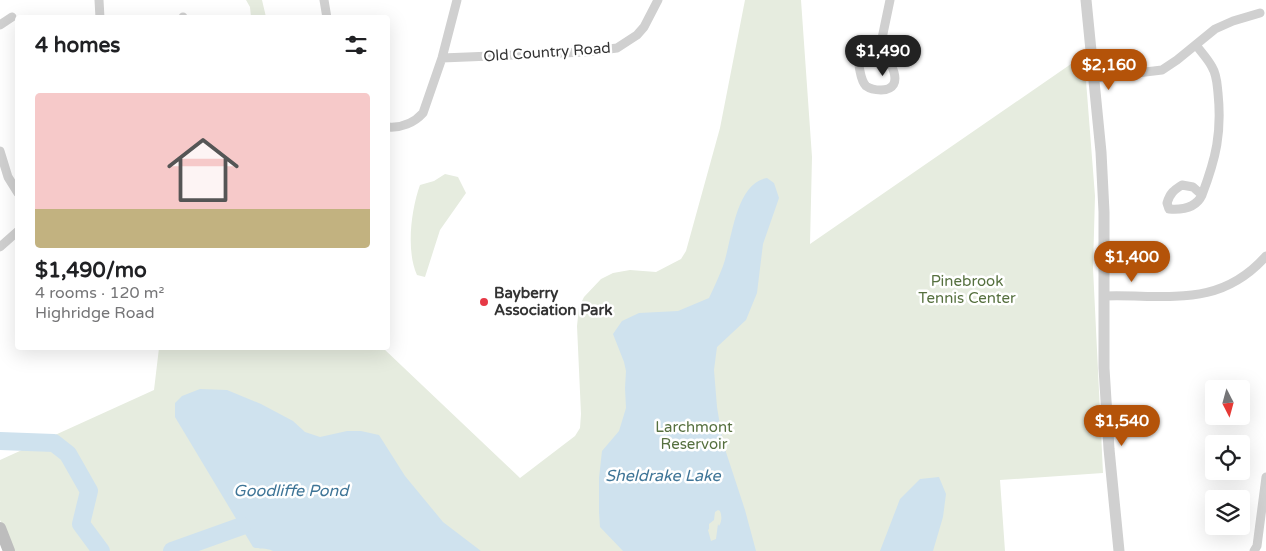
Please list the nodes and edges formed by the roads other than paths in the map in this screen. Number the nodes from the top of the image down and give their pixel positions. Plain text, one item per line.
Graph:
1 (98, 0) edge
2 (324, 0) edge
3 (457, 0) edge
4 (658, 0) edge
5 (890, 0) edge
6 (1086, 0) edge
7 (1260, 13) dead end
8 (100, 15) edge
9 (326, 15) edge
10 (12, 18) dead end
11 (0, 25) edge
12 (1196, 45) junction
13 (880, 48) junction
14 (442, 58) junction
15 (1095, 78) junction
16 (390, 127) edge
17 (0, 151) edge
18 (15, 188) edge
19 (1202, 195) dead end
20 (15, 234) edge
21 (0, 247) edge
22 (1266, 256) edge
23 (1104, 296) junction
24 (1266, 477) edge
25 (0, 528) edge
26 (9, 551) edge
27 (1119, 551) edge
28 (1254, 551) edge

1 - 8 street
2 - 9 street
3 - 14 street
4 - 14 street, Old Country Road
5 - 13 street
6 - 15 street
7 - 12 street
10 - 11 street
12 - 15 street
12 - 19 street
13 - 13 street
14 - 16 street
15 - 23 street
17 - 18 street
20 - 21 street
22 - 23 street
23 - 27 street
24 - 28 street
25 - 26 main road

